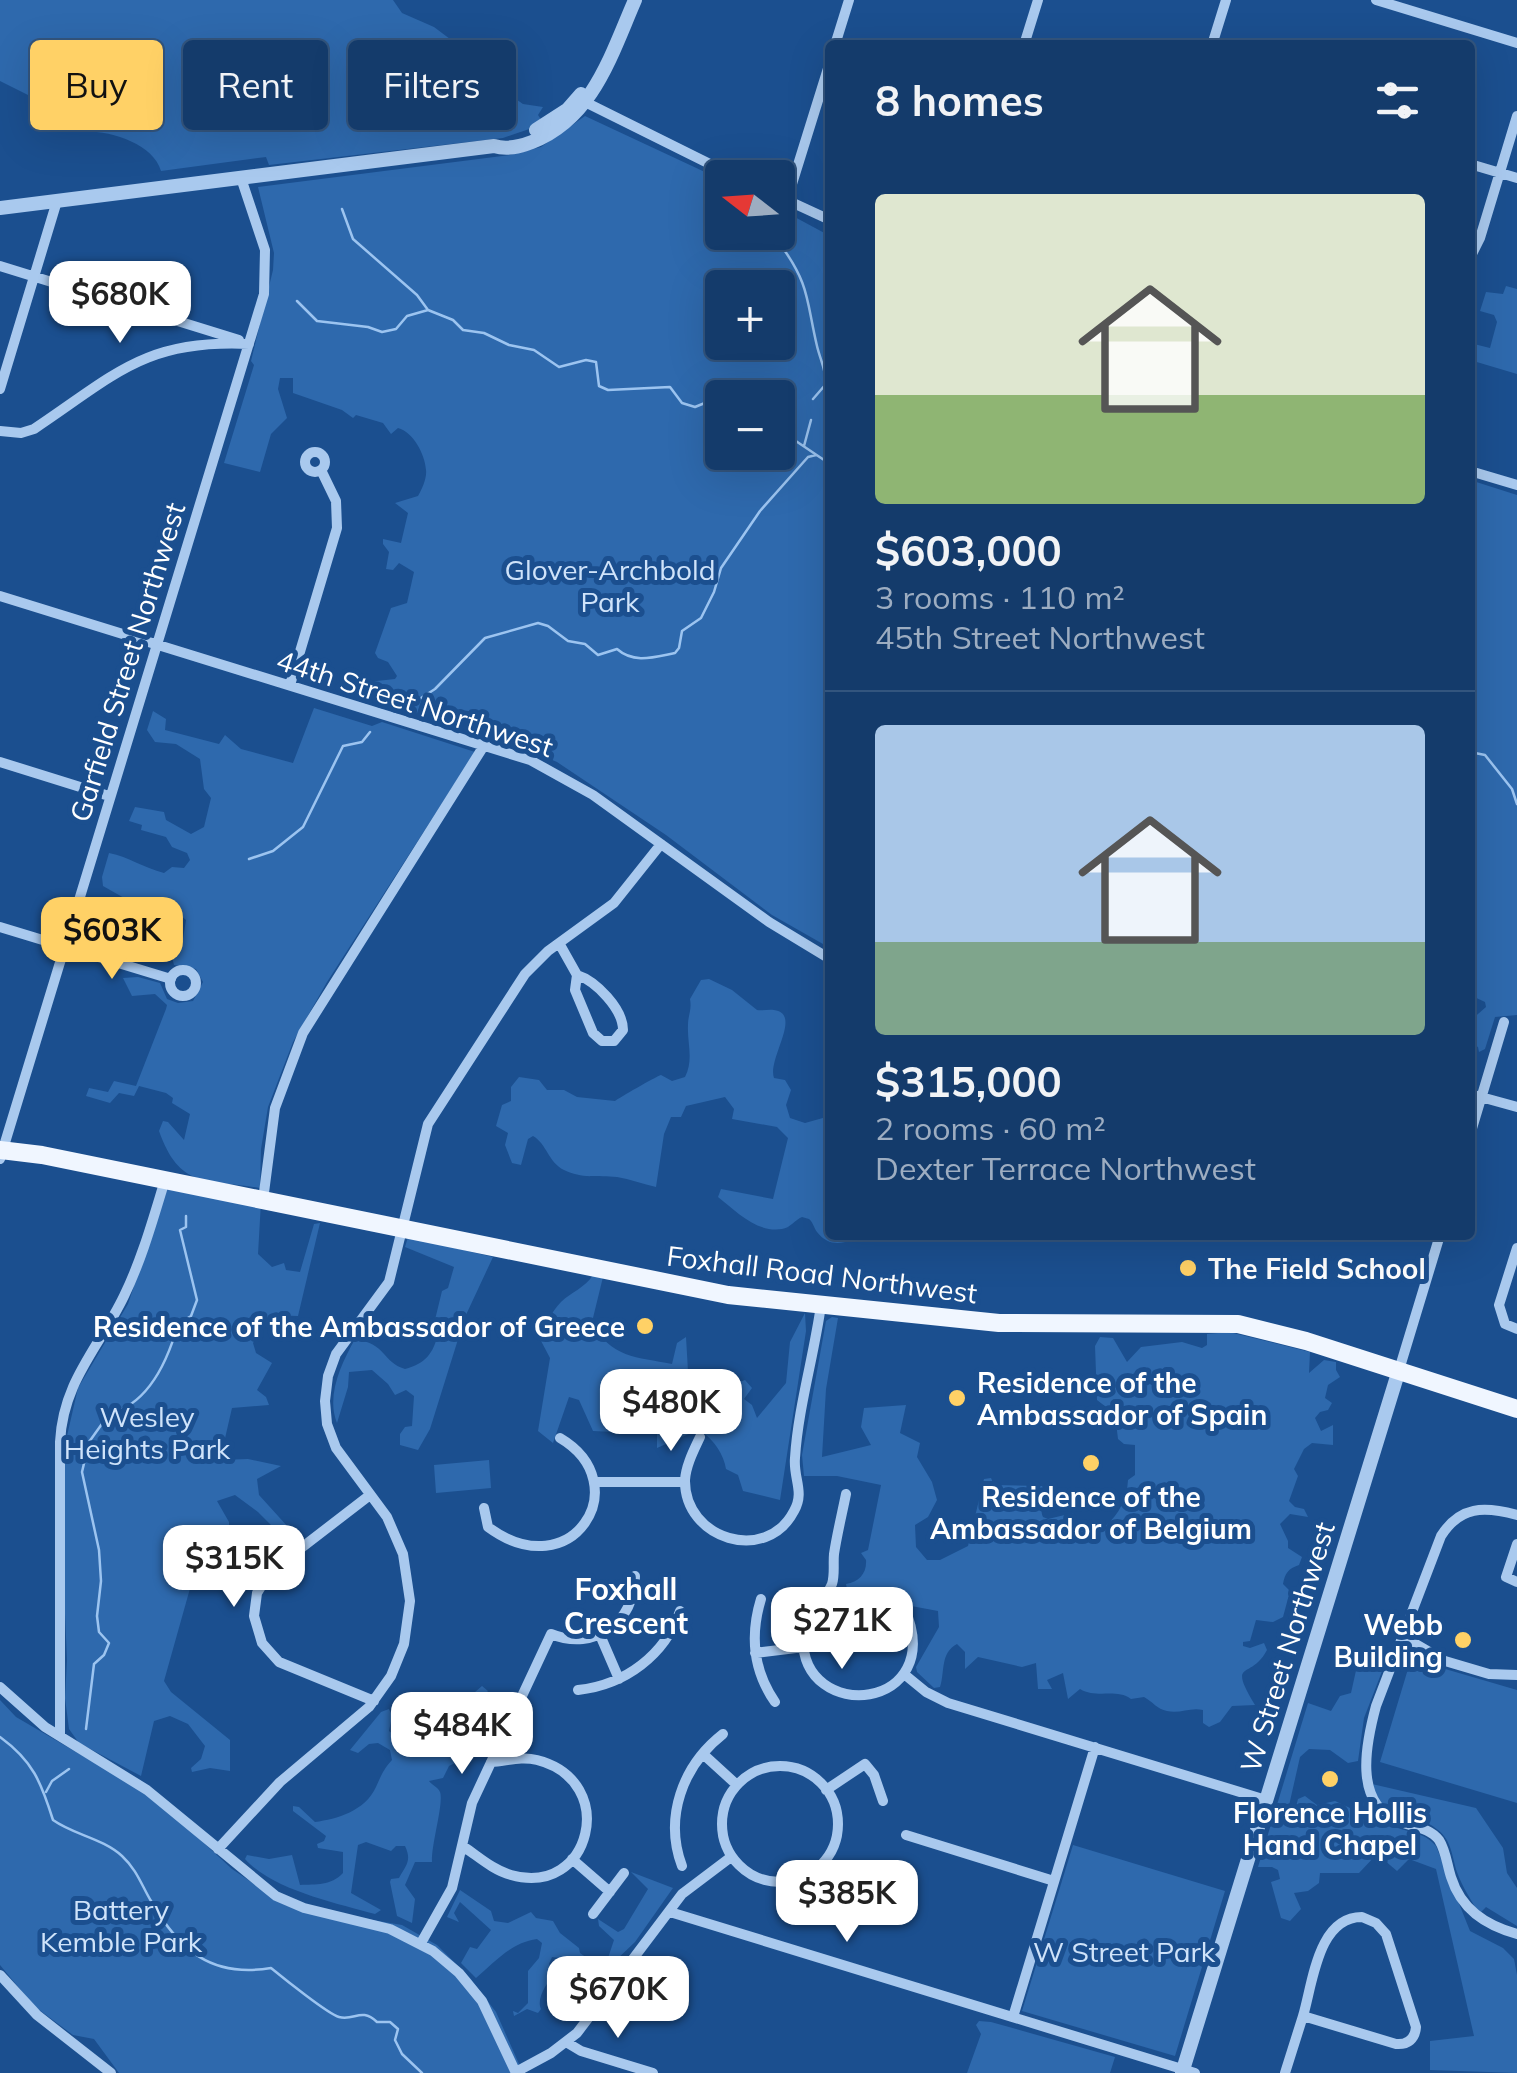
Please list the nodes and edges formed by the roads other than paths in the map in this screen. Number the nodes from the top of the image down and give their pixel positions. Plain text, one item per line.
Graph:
1 (625, 0) edge
2 (635, 0) edge
3 (849, 0) edge
4 (1038, 0) edge
5 (1226, 0) edge
6 (1376, 0) edge
7 (837, 40) edge
8 (1026, 40) edge
9 (1214, 40) edge
10 (1517, 43) edge
11 (825, 76) edge
12 (582, 101) junction
13 (1517, 116) edge
14 (795, 161) edge
15 (705, 162) edge
16 (1475, 166) edge
17 (1500, 173) junction
18 (241, 178) junction
19 (1517, 178) edge
20 (57, 201) junction
21 (795, 204) edge
22 (0, 208) edge
23 (825, 218) edge
24 (1475, 248) edge
25 (0, 266) edge
26 (34, 276) junction
27 (249, 344) junction
28 (0, 388) edge
29 (0, 431) edge
30 (322, 470) dead end
31 (1475, 472) edge
32 (1517, 485) edge
33 (0, 596) edge
34 (156, 644) junction
35 (290, 685) junction
36 (485, 744) junction
37 (0, 762) edge
38 (109, 796) junction
39 (661, 844) junction
40 (0, 927) edge
41 (558, 943) junction
42 (65, 947) junction
43 (825, 956) edge
44 (577, 974) junction
45 (171, 979) dead end
46 (1504, 1022) dead end
47 (1476, 1096) edge
48 (1517, 1106) edge
49 (1, 1153) edge
50 (165, 1180) junction
51 (263, 1200) junction
52 (403, 1228) junction
53 (1438, 1240) edge
54 (1517, 1251) edge
55 (821, 1306) junction
56 (1517, 1329) edge
57 (1399, 1370) junction
58 (1517, 1409) edge
59 (700, 1436) dead end
60 (560, 1438) dead end
61 (594, 1482) junction
62 (685, 1482) junction
63 (846, 1494) dead end
64 (370, 1495) junction
65 (484, 1508) dead end
66 (1517, 1515) edge
67 (1517, 1544) edge
68 (635, 1576) dead end
69 (1517, 1582) edge
70 (761, 1599) dead end
71 (904, 1606) dead end
72 (680, 1610) dead end
73 (600, 1636) junction
74 (1402, 1636) junction
75 (804, 1647) junction
76 (755, 1653) junction
77 (904, 1674) junction
78 (1517, 1675) edge
79 (619, 1679) junction
80 (0, 1687) edge
81 (578, 1690) dead end
82 (374, 1701) junction
83 (775, 1702) dead end
84 (723, 1734) dead end
85 (60, 1736) junction
86 (1095, 1747) junction
87 (702, 1754) junction
88 (491, 1762) junction
89 (737, 1785) junction
90 (826, 1790) junction
91 (1266, 1800) junction
92 (883, 1801) dead end
93 (906, 1835) dead end
94 (464, 1847) junction
95 (218, 1849) junction
96 (732, 1857) junction
97 (572, 1860) junction
98 (682, 1866) dead end
99 (624, 1873) dead end
100 (1054, 1881) junction
101 (610, 1892) junction
102 (670, 1912) junction
103 (593, 1914) dead end
104 (1517, 1934) edge
105 (421, 1943) junction
106 (0, 1975) edge
107 (1303, 2016) junction
108 (1013, 2017) junction
109 (566, 2042) junction
110 (1186, 2072) edge
111 (111, 2073) edge
112 (516, 2073) edge
113 (653, 2073) edge
114 (1286, 2073) edge

1 - 12 street
2 - 12 street
3 - 7 street
4 - 8 street
5 - 9 street
6 - 10 street
11 - 14 street
12 - 15 street
12 - 18 street
13 - 17 street
16 - 17 street
17 - 19 street
17 - 24 street
18 - 20 street
18 - 27 street, Garfield Street Northwest
20 - 22 street
20 - 26 street
21 - 23 street
25 - 26 street
26 - 27 street
26 - 28 street
27 - 29 street
27 - 34 street, Garfield Street Northwest
30 - 35 street
31 - 32 street
33 - 34 street, 44th Street Northwest
34 - 35 street, 44th Street Northwest
34 - 38 street, Garfield Street Northwest
35 - 36 street, 44th Street Northwest
36 - 39 street, 44th Street Northwest
36 - 51 street
37 - 38 street
38 - 42 street, Garfield Street Northwest
39 - 41 street
39 - 43 street, 44th Street Northwest
40 - 42 street
41 - 44 street
41 - 52 street
42 - 45 street
42 - 49 street, Garfield Street Northwest
44 - 44 street
46 - 47 street
47 - 48 street
49 - 50 main road, Foxhall Road Northwest
50 - 51 main road, Foxhall Road Northwest
50 - 85 street
51 - 52 main road, Foxhall Road Northwest
52 - 55 main road, Foxhall Road Northwest
52 - 64 street
53 - 57 street, W Street Northwest
54 - 56 street
55 - 57 main road, Foxhall Road Northwest
55 - 62 street
57 - 58 main road, Foxhall Road Northwest
57 - 91 street, W Street Northwest
59 - 62 street
60 - 61 street
61 - 62 street
61 - 65 street
63 - 75 street
64 - 82 street
64 - 82 street
66 - 74 street
67 - 69 street
68 - 73 street
70 - 76 street
71 - 77 street
72 - 79 street
73 - 79 street
73 - 88 street
74 - 78 street
74 - 104 street
75 - 76 street
75 - 77 street
76 - 83 street
77 - 86 street
79 - 81 street
80 - 85 street
82 - 95 street
84 - 87 street
85 - 95 street
86 - 91 street
86 - 100 street
87 - 89 street
87 - 98 street
88 - 94 street
88 - 97 street
89 - 90 street
89 - 96 street
90 - 92 street
90 - 96 street
91 - 110 street, W Street Northwest
93 - 100 street
94 - 97 street
94 - 105 street
95 - 105 street
96 - 102 street
97 - 101 street
99 - 101 street
100 - 108 street
101 - 103 street
102 - 108 street
102 - 109 street
105 - 112 street
106 - 111 street
107 - 107 street
107 - 114 street
108 - 110 street
109 - 112 street
109 - 113 street

